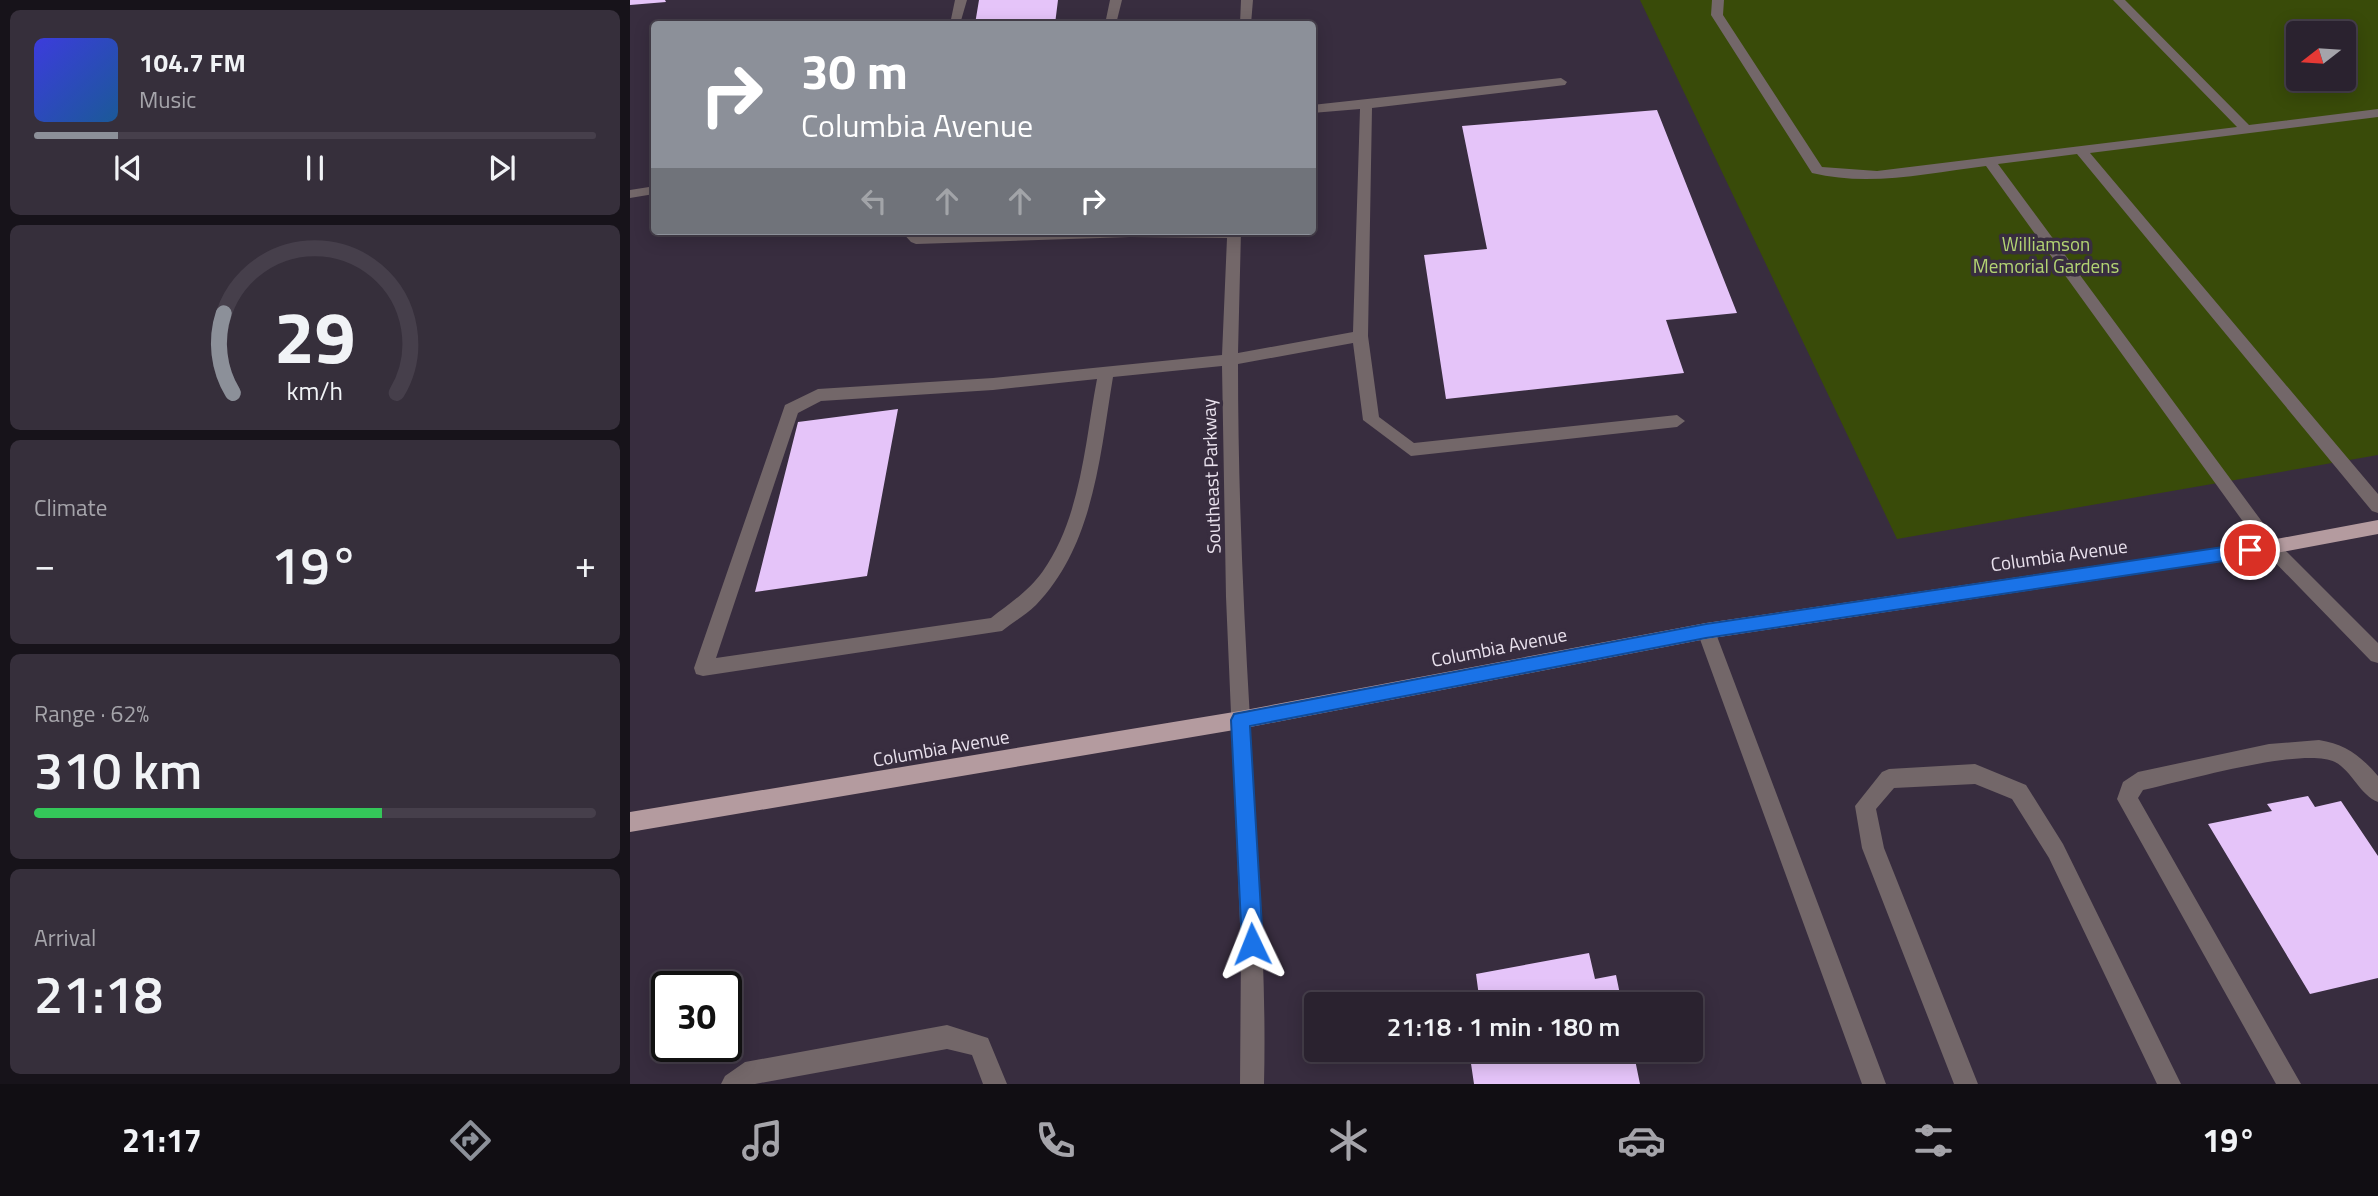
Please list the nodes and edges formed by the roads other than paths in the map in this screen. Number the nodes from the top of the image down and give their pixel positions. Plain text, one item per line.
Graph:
1 (961, 0) edge
2 (1116, 0) edge
3 (1247, 0) edge
4 (1718, 0) edge
5 (2119, 0) edge
6 (956, 21) edge
7 (1112, 21) edge
8 (1246, 21) edge
9 (1561, 82) dead end
10 (1366, 104) junction
11 (1316, 109) edge
12 (2378, 113) edge
13 (2247, 130) junction
14 (2082, 152) junction
15 (1990, 162) junction
16 (649, 191) dead end
17 (630, 194) edge
18 (912, 235) edge
19 (1006, 235) edge
20 (1234, 235) edge
21 (1360, 336) junction
22 (1228, 360) junction
23 (1106, 371) junction
24 (1677, 421) dead end
25 (2378, 506) edge
26 (2378, 527) edge
27 (2271, 547) junction
28 (1706, 631) junction
29 (2378, 654) edge
30 (1240, 720) junction
31 (2378, 792) edge
32 (630, 822) edge
33 (733, 1084) edge
34 (995, 1084) edge
35 (1252, 1084) edge
36 (1874, 1084) edge
37 (1966, 1084) edge
38 (2169, 1084) edge
39 (2289, 1084) edge

1 - 6 street
2 - 7 street
3 - 8 street
4 - 15 street
5 - 13 street
9 - 10 street
10 - 11 street
10 - 21 street
12 - 13 street
13 - 14 street
14 - 15 street
14 - 25 street
15 - 27 street
16 - 17 street
18 - 19 street
20 - 22 street, Southeast Parkway
21 - 22 street
21 - 24 street
22 - 23 street
22 - 30 street, Southeast Parkway
23 - 23 street
26 - 27 main road, Columbia Avenue
27 - 28 main road, Columbia Avenue
27 - 29 street
28 - 30 main road, Columbia Avenue
28 - 36 street
30 - 32 main road, Columbia Avenue
30 - 35 street, Southeast Parkway
31 - 39 street
33 - 34 street
37 - 38 street

